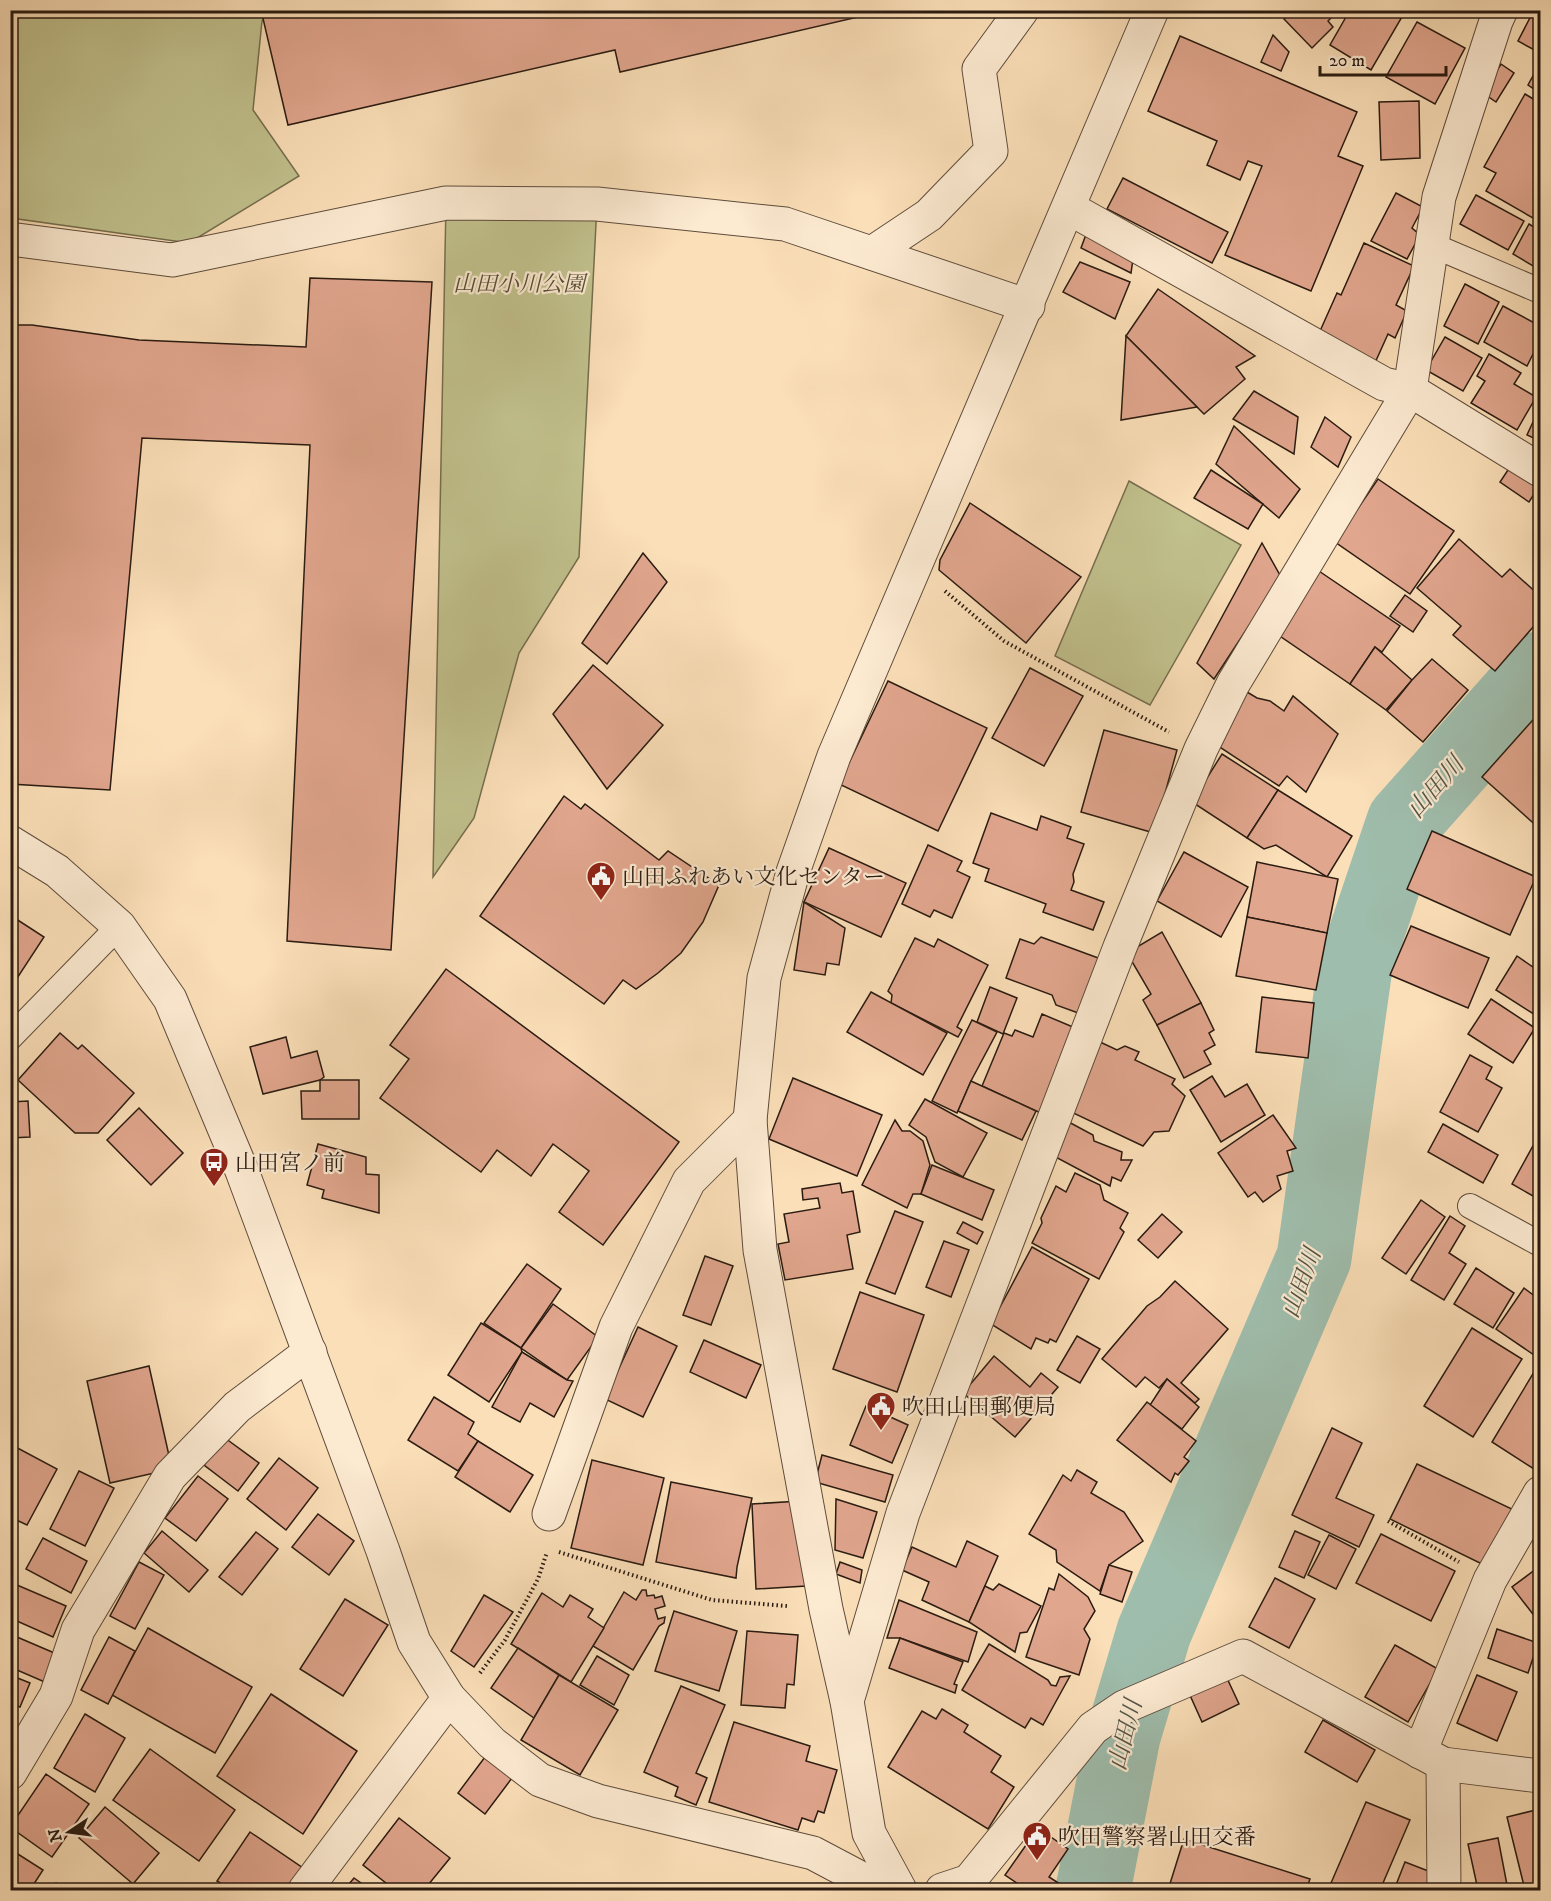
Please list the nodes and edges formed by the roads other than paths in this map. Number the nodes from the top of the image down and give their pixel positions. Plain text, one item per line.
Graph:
1 (1022, 10) edge
2 (1152, 10) edge
3 (1501, 10) edge
4 (1069, 208) junction
5 (10, 239) edge
6 (1432, 245) junction
7 (872, 253) junction
8 (1540, 291) edge
9 (1028, 306) junction
10 (1410, 390) junction
11 (1540, 470) edge
12 (10, 842) edge
13 (119, 926) junction
14 (10, 1038) edge
15 (750, 1120) junction
16 (1470, 1206) dead end
17 (1540, 1244) edge
18 (310, 1352) junction
19 (1540, 1492) edge
20 (549, 1514) dead end
21 (449, 1698) junction
22 (847, 1701) junction
23 (1431, 1758) junction
24 (10, 1773) edge
25 (1540, 1776) edge
26 (305, 1890) edge
27 (883, 1890) edge
28 (900, 1890) edge
29 (942, 1890) edge
30 (1444, 1890) edge

1 - 7 street
2 - 4 street
3 - 6 street
4 - 9 street
4 - 10 street
5 - 7 street
6 - 8 lane
6 - 10 street
7 - 9 street
9 - 15 street
10 - 11 street
10 - 22 street
12 - 13 street
13 - 14 lane
13 - 18 street
15 - 20 street
15 - 22 street
16 - 17 lane
18 - 21 street
18 - 24 street
19 - 23 street
21 - 26 street
21 - 27 street
22 - 28 street
23 - 25 street
23 - 29 street
23 - 30 street

